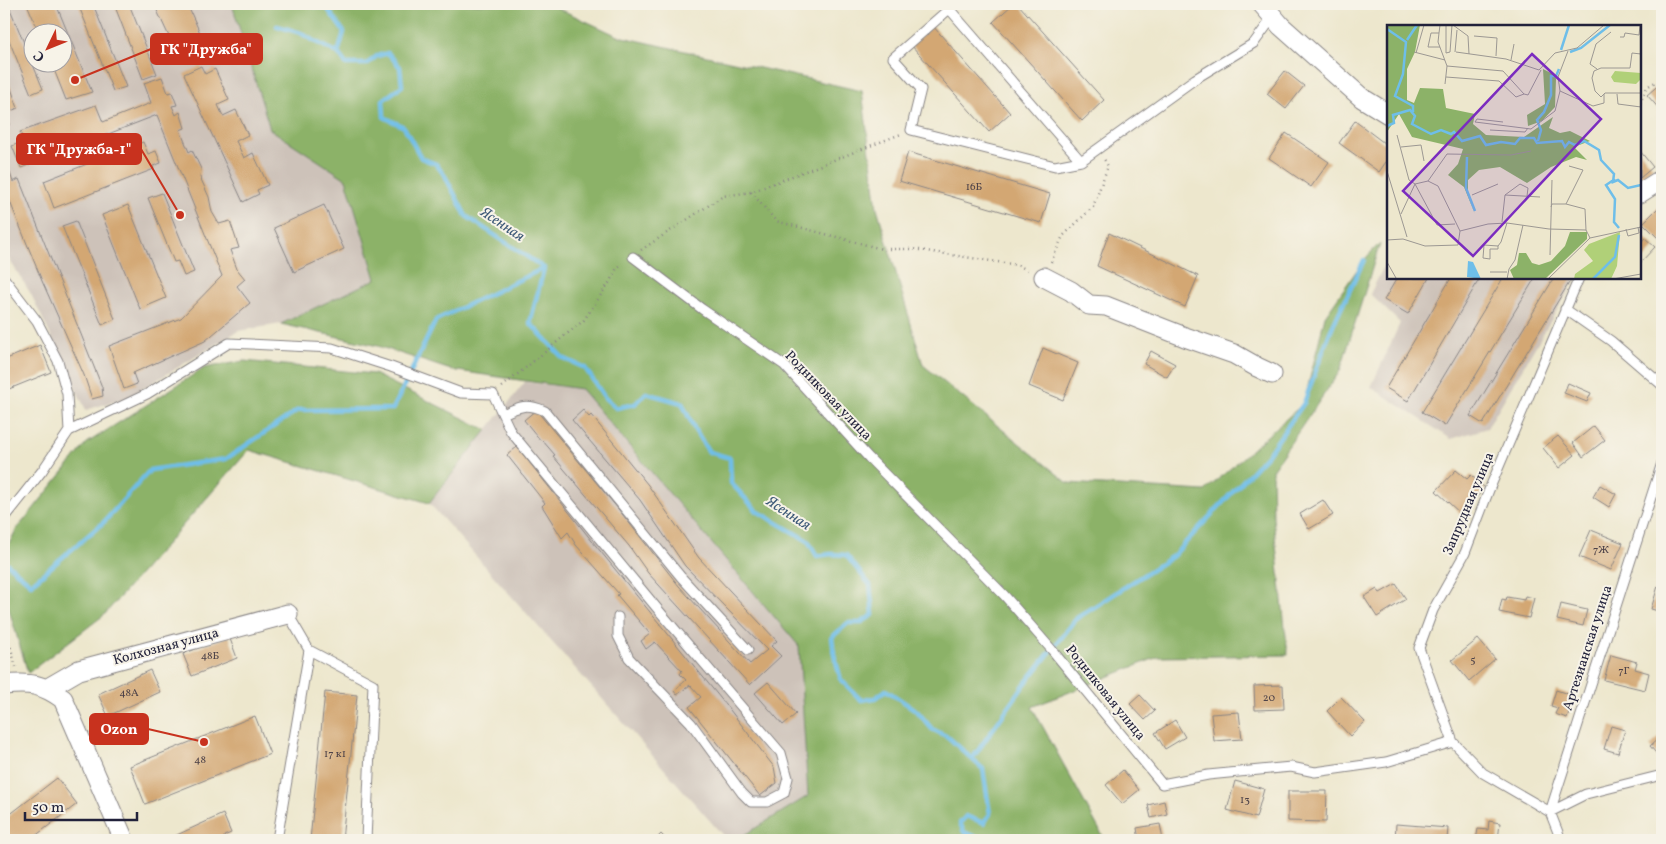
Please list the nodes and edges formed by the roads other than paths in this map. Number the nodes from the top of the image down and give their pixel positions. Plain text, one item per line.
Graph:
1 (947, 6) edge
2 (1268, 10) edge
3 (1387, 113) edge
4 (1081, 161) junction
5 (1662, 179) edge
6 (1641, 193) edge
7 (632, 257) road end
8 (1044, 276) road end
9 (4, 278) edge
10 (1579, 279) edge
11 (1565, 309) junction
12 (1272, 374) dead end
13 (1662, 385) edge
14 (503, 414) junction
15 (69, 430) junction
16 (1662, 463) edge
17 (4, 519) edge
18 (288, 614) joint
19 (618, 617) dead end
20 (309, 650) junction
21 (748, 650) dead end
22 (12, 684) edge
23 (48, 688) junction
24 (1453, 742) junction
25 (1662, 775) edge
26 (1550, 812) junction
27 (124, 840) edge
28 (277, 840) edge
29 (366, 840) edge
30 (1561, 840) edge

1 - 4 lane
1 - 4 lane
2 - 3 street
2 - 4 lane
5 - 6 street
7 - 24 lane, Родниковая улица
8 - 12 street
9 - 15 lane
10 - 11 lane, Запрудная улица
11 - 13 lane
11 - 24 lane, Запрудная улица
14 - 15 lane
14 - 19 lane
14 - 21 lane
15 - 17 lane
16 - 26 lane, Артезианская улица
18 - 20 lane
18 - 23 street, Колхозная улица
20 - 28 lane
20 - 29 lane
22 - 23 street
23 - 27 street
24 - 26 lane
25 - 26 lane
26 - 30 lane

